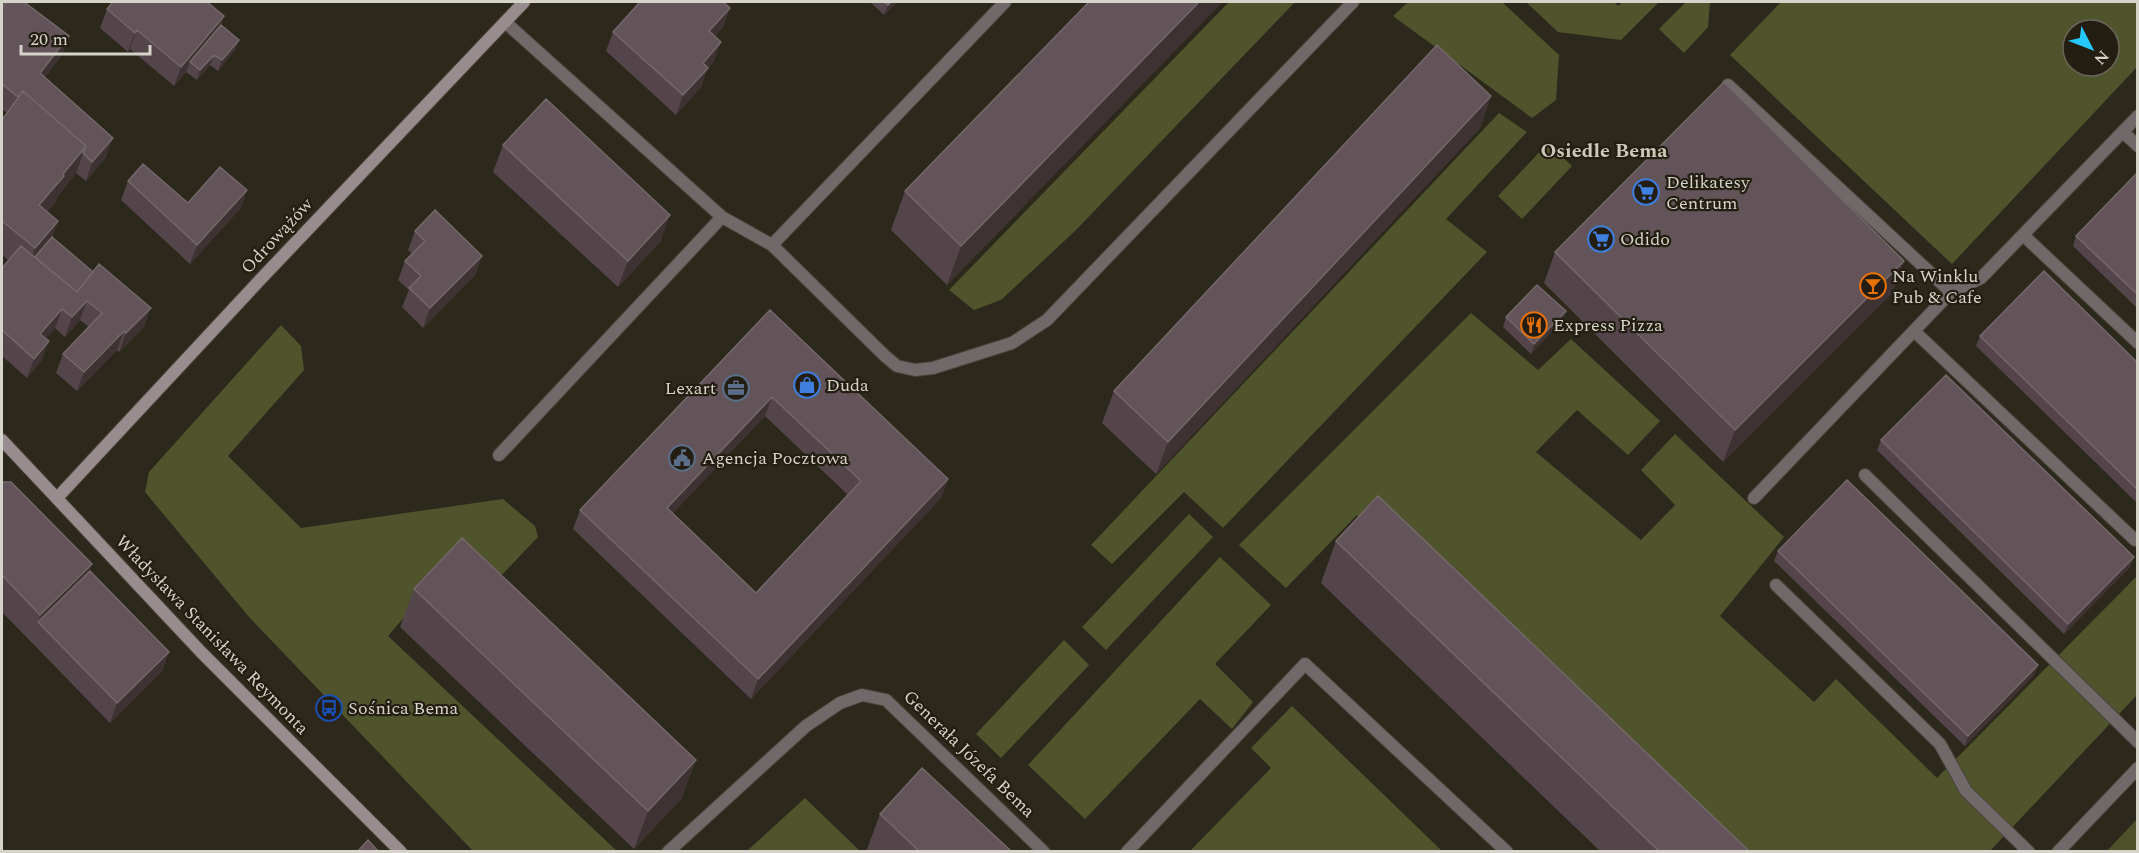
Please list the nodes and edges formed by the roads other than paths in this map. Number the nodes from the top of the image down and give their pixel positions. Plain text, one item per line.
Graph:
1 (524, 2) edge
2 (1005, 2) edge
3 (1353, 2) edge
4 (505, 22) junction
5 (1728, 85) edge
6 (2138, 116) edge
7 (2122, 132) junction
8 (2138, 146) edge
9 (722, 217) junction
10 (2023, 235) junction
11 (772, 244) junction
12 (1951, 292) junction
13 (1914, 332) junction
14 (2138, 344) edge
15 (2, 440) edge
16 (498, 455) dead end
17 (1865, 475) dead end
18 (57, 498) junction
19 (1754, 498) dead end
20 (2135, 540) dead end
21 (1776, 585) dead end
22 (2138, 742) edge
23 (2138, 768) edge
24 (401, 852) edge
25 (668, 852) edge
26 (1044, 852) edge
27 (1127, 852) edge
28 (1507, 852) edge
29 (2029, 852) edge
30 (2058, 852) edge

1 - 4 street, Odrowążów
2 - 11 street
3 - 11 street
4 - 9 street
4 - 18 street, Odrowążów
5 - 12 street
6 - 7 street
7 - 8 street
7 - 10 street
9 - 11 street
9 - 16 street
10 - 12 street
10 - 14 street
12 - 13 street
13 - 19 street
13 - 20 street
15 - 18 street, Władysława Stanisława Reymonta
17 - 22 street
18 - 24 street, Władysława Stanisława Reymonta
21 - 29 street
23 - 30 street
25 - 26 street, Generała Józefa Bema
27 - 28 street

